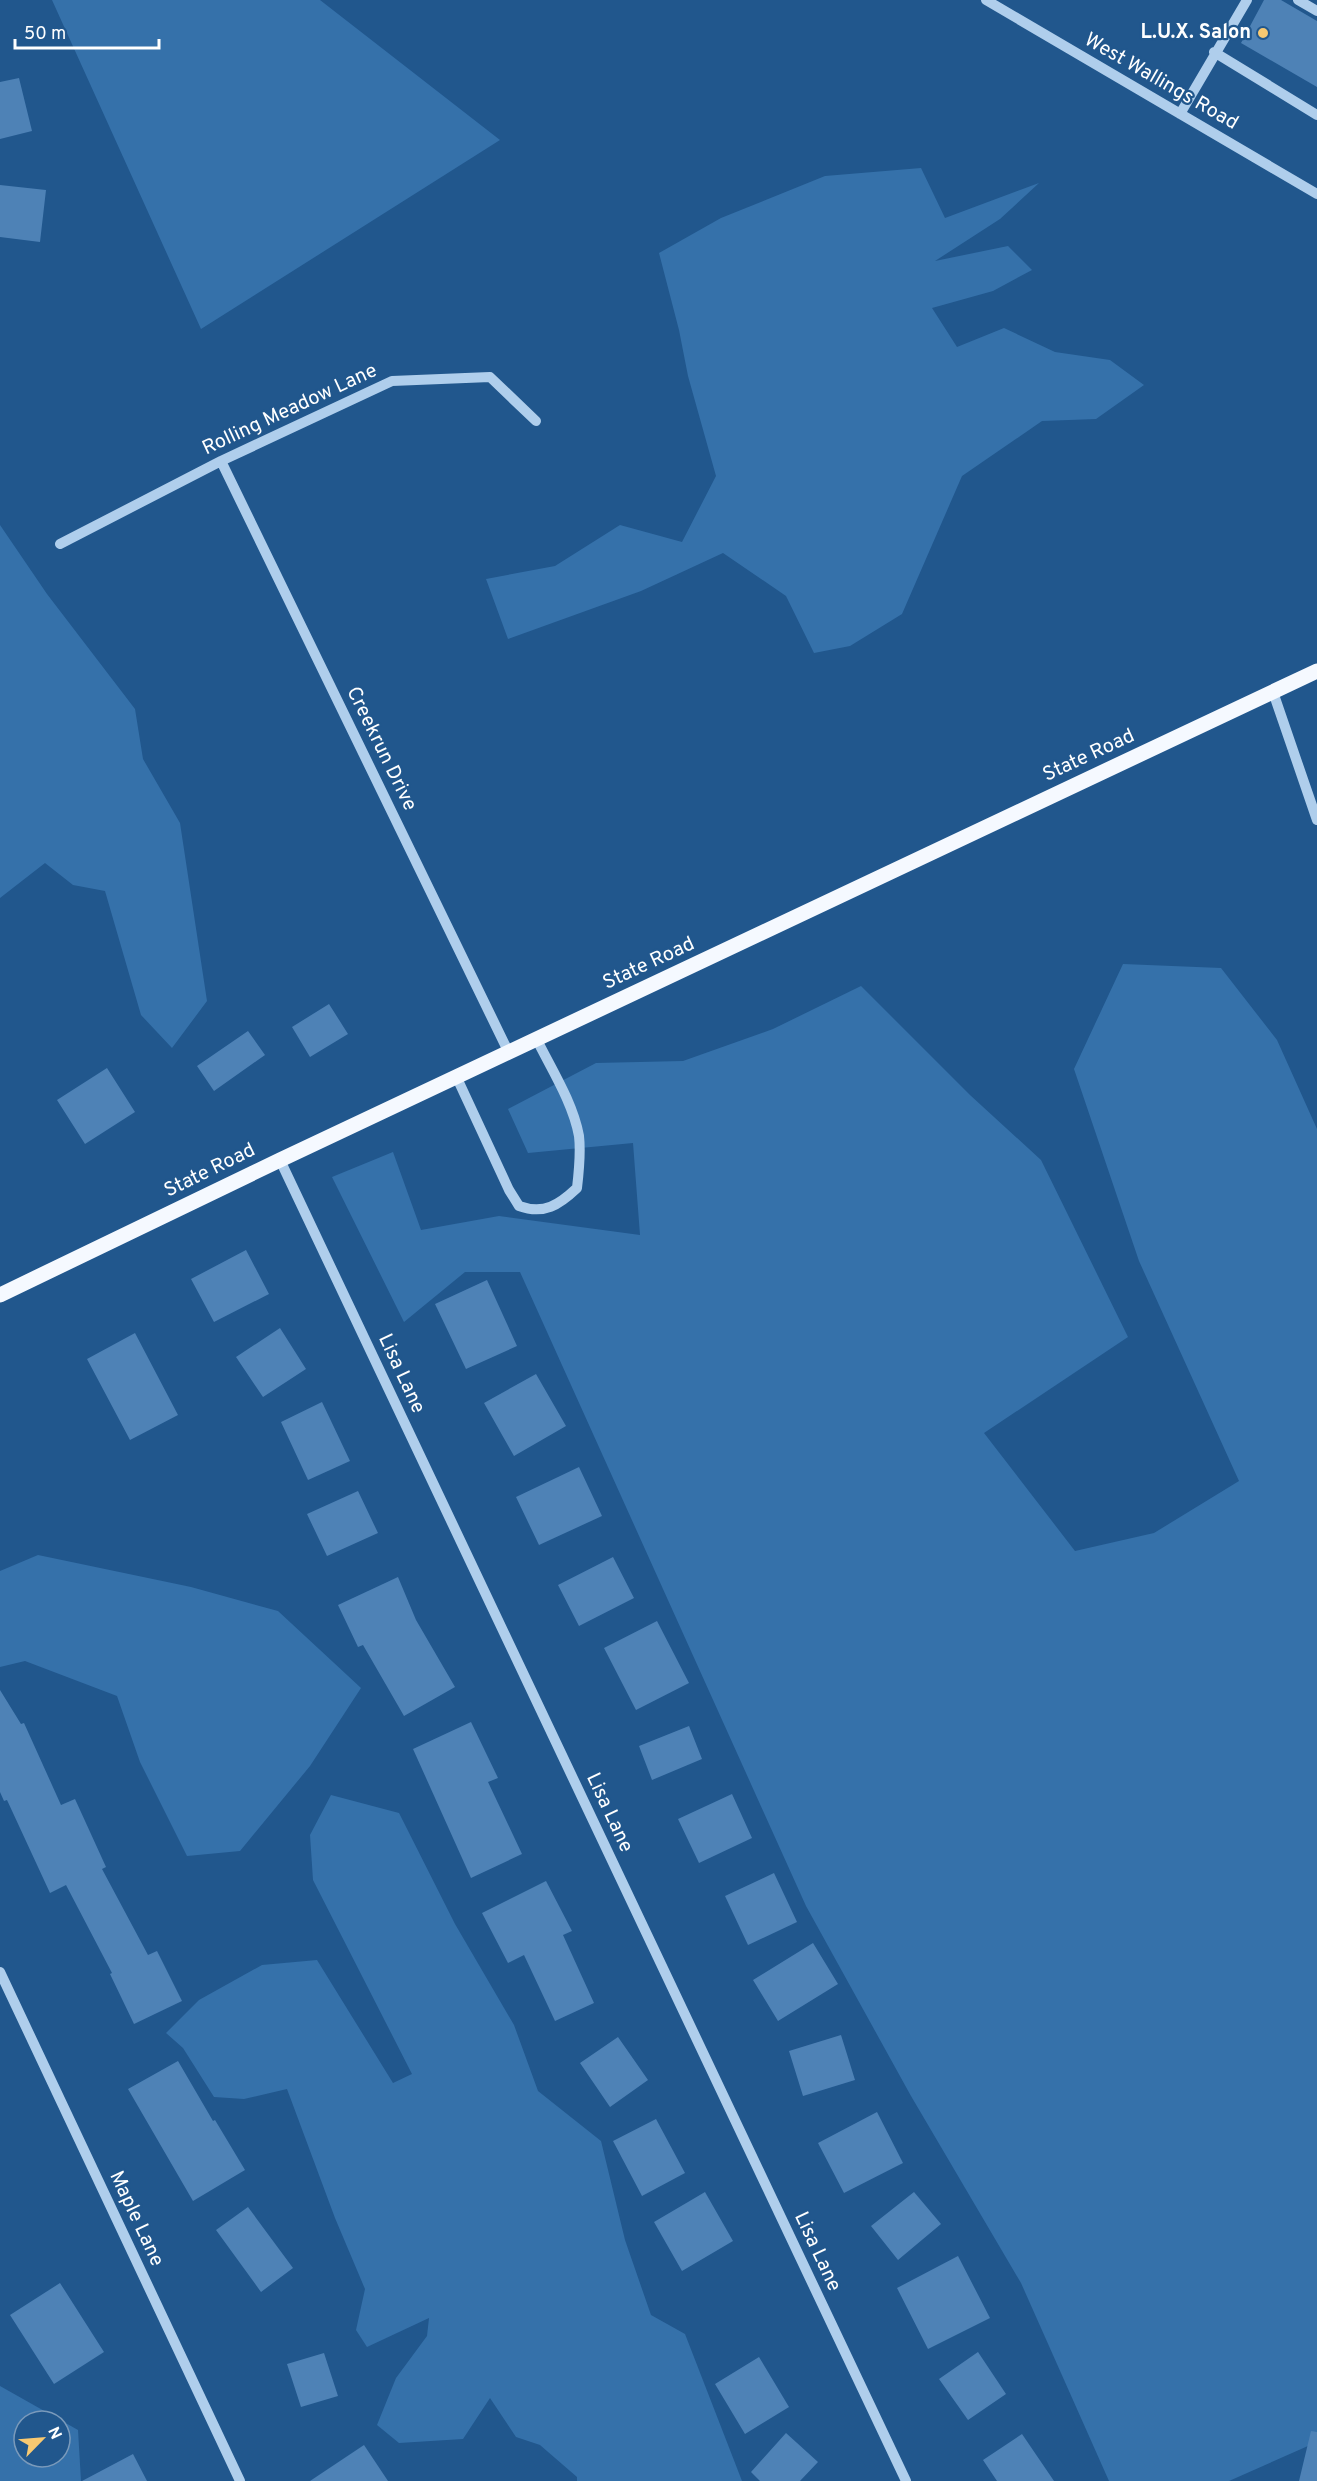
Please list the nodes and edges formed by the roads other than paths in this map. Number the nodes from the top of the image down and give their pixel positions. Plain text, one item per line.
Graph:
1 (986, 0) edge
2 (1246, 0) edge
3 (1299, 0) edge
4 (1317, 11) edge
5 (1215, 52) junction
6 (1180, 114) junction
7 (1317, 115) edge
8 (1317, 194) edge
9 (536, 421) dead end
10 (221, 461) junction
11 (60, 544) dead end
12 (1317, 671) edge
13 (1273, 692) junction
14 (1317, 820) edge
15 (537, 1040) junction
16 (509, 1053) junction
17 (457, 1078) junction
18 (280, 1160) junction
19 (0, 1295) edge
20 (0, 1972) edge
21 (240, 2481) edge
22 (906, 2481) edge

1 - 6 street, West Wallings Road
2 - 5 street
3 - 4 street
5 - 6 street
5 - 7 street
6 - 8 street, West Wallings Road
9 - 10 street, Rolling Meadow Lane
10 - 11 street, Rolling Meadow Lane
10 - 16 street, Creekrun Drive
12 - 13 main road, State Road
13 - 14 street
13 - 15 main road, State Road
15 - 16 main road, State Road
15 - 17 street
16 - 17 main road, State Road
17 - 18 main road, State Road
18 - 19 main road, State Road
18 - 22 street, Lisa Lane
20 - 21 street, Maple Lane

